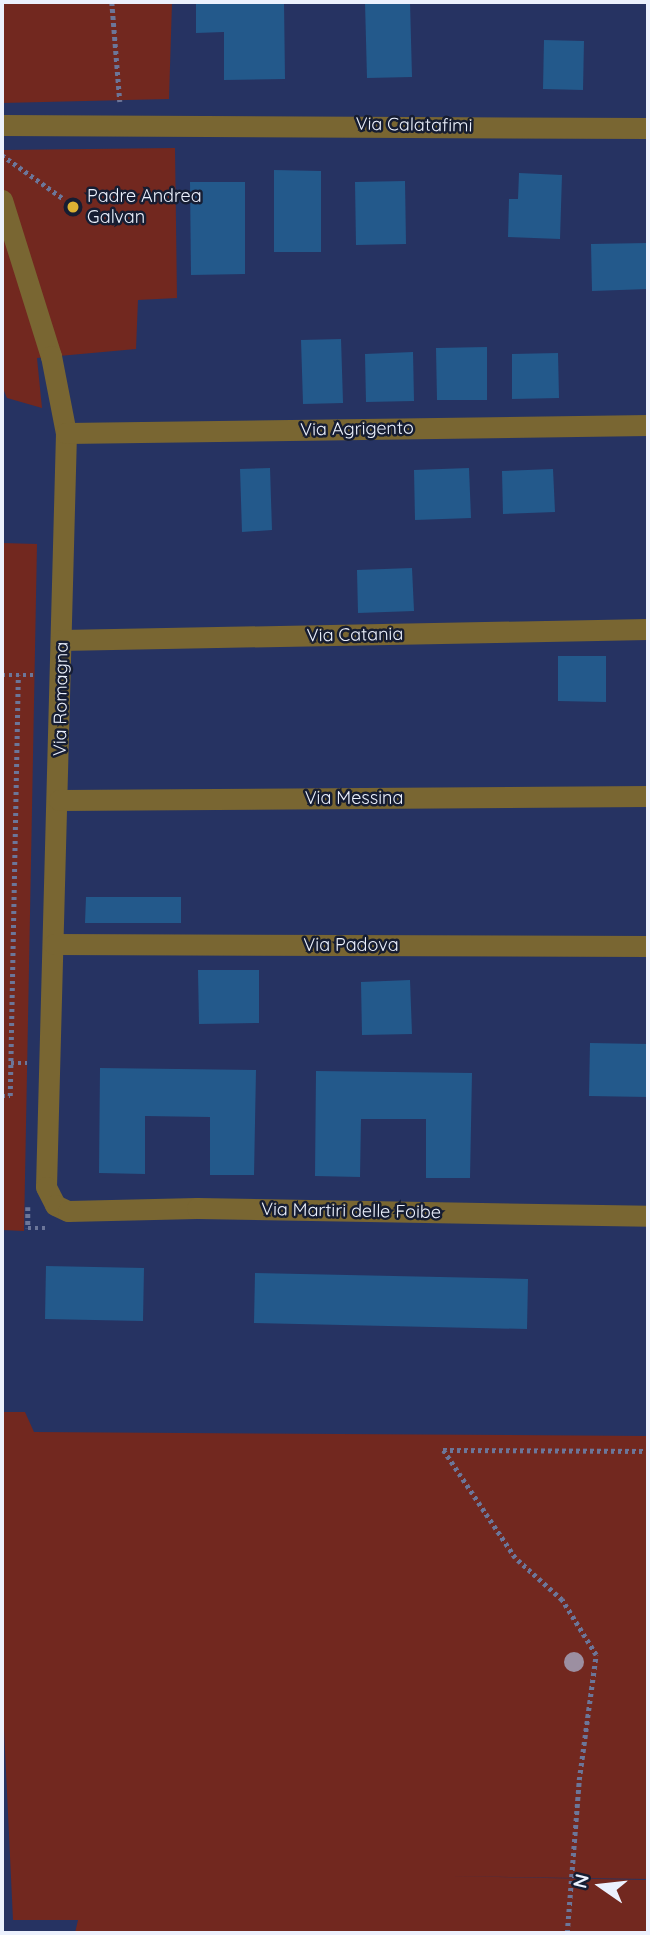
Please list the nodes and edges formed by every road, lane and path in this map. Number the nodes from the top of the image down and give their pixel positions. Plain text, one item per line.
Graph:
1 (112, 2) edge
2 (120, 94) dead end
3 (2, 125) edge
4 (648, 128) edge
5 (2, 155) edge
6 (64, 199) dead end
7 (2, 200) edge
8 (648, 425) edge
9 (66, 433) junction
10 (648, 629) edge
11 (61, 640) junction
12 (2, 675) edge
13 (648, 796) edge
14 (59, 800) junction
15 (54, 944) junction
16 (648, 946) edge
17 (2, 1096) edge
18 (55, 1205) joint
19 (648, 1216) edge
20 (648, 1451) edge
21 (567, 1933) edge

1 - 2 path
3 - 4 street, Via Calatafimi
5 - 6 path
7 - 9 street, Via Romagna
8 - 9 street, Via Agrigento
9 - 11 street, Via Romagna
10 - 11 street, Via Catania
11 - 14 street, Via Romagna
12 - 17 path
13 - 14 street, Via Messina
14 - 15 street, Via Romagna
15 - 16 street, Via Padova
15 - 18 street, Via Romagna
18 - 19 street, Via Martiri delle Foibe
20 - 21 path

